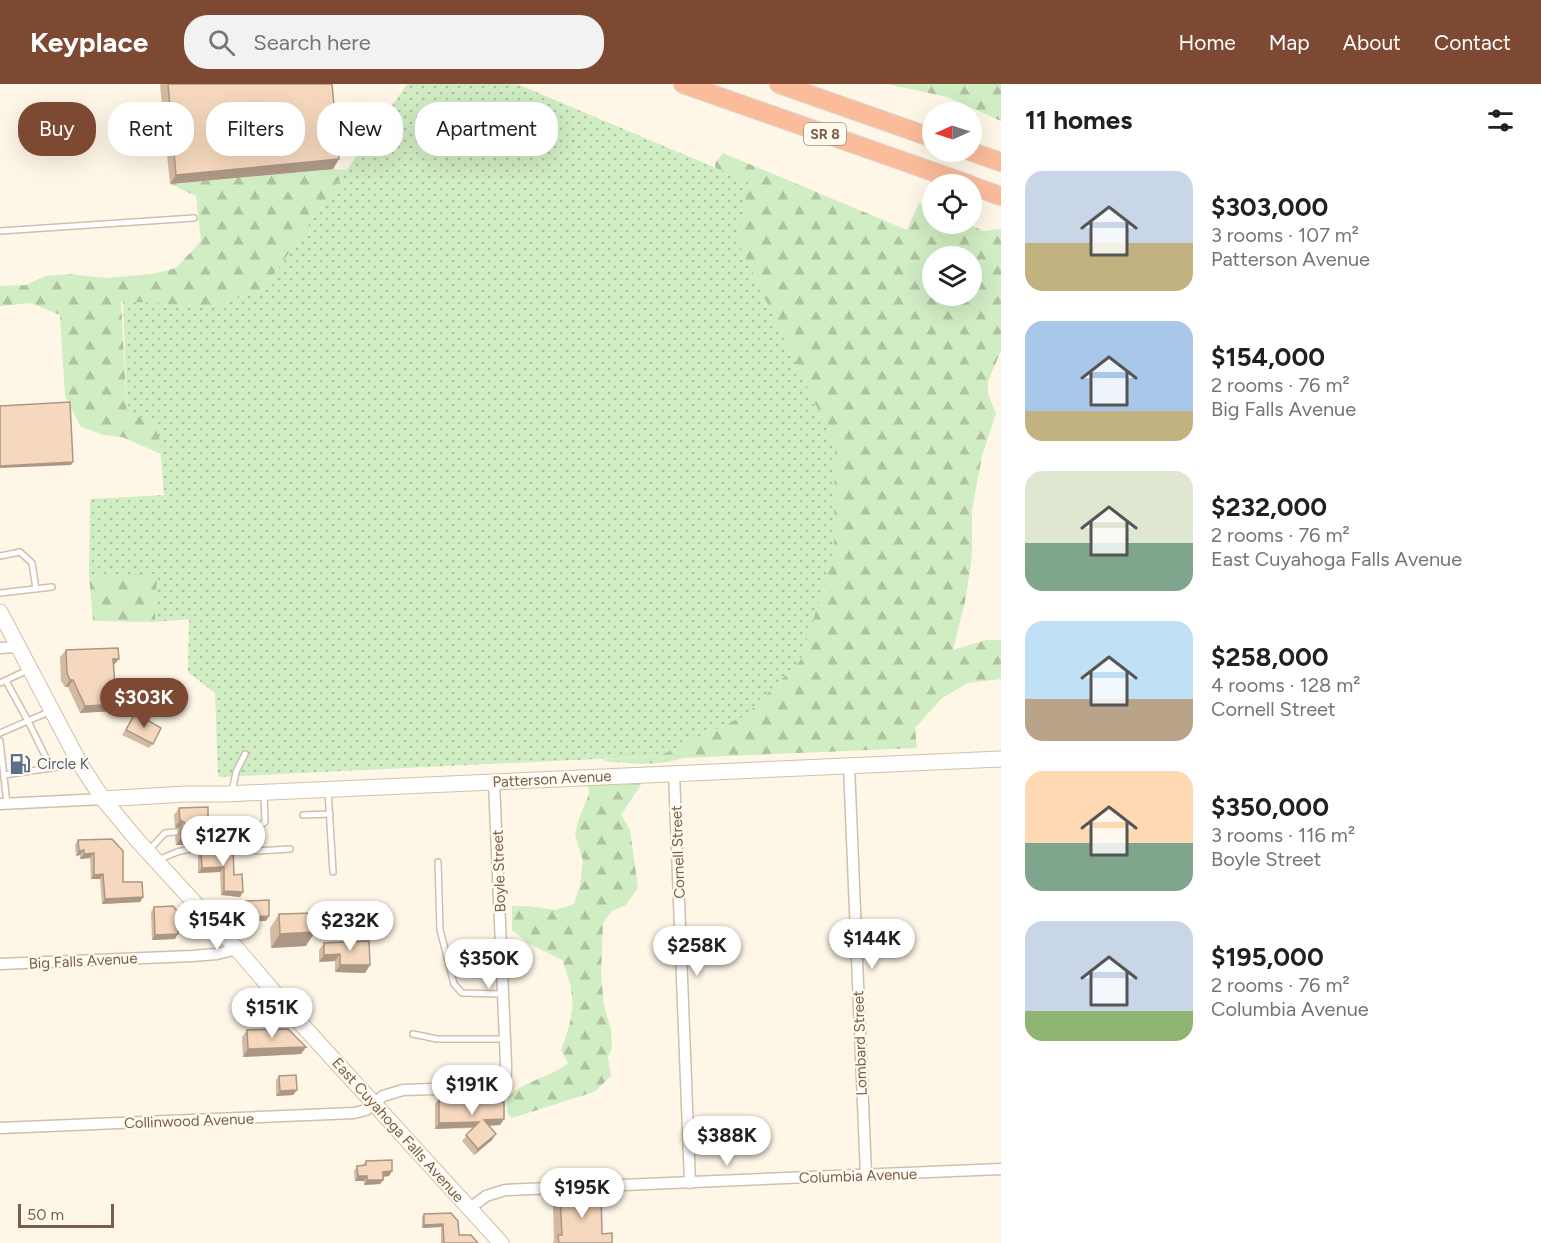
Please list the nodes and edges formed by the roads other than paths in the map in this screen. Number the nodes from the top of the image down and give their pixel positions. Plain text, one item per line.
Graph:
1 (683, 84) edge
2 (779, 84) edge
3 (922, 134) edge
4 (982, 155) edge
5 (1001, 162) edge
6 (939, 174) edge
7 (982, 189) edge
8 (1001, 196) edge
9 (194, 218) dead end
10 (0, 231) edge
11 (0, 556) edge
12 (52, 587) dead end
13 (36, 589) junction
14 (0, 593) edge
15 (0, 612) edge
16 (17, 647) junction
17 (0, 648) edge
18 (29, 669) junction
19 (3, 682) edge
20 (51, 711) junction
21 (28, 721) junction
22 (0, 733) edge
23 (0, 741) edge
24 (245, 754) dead end
25 (1001, 759) edge
26 (80, 764) junction
27 (849, 766) junction
28 (51, 768) junction
29 (674, 773) junction
30 (4, 776) junction
31 (494, 782) junction
32 (328, 790) junction
33 (263, 792) junction
34 (231, 794) junction
35 (103, 799) junction
36 (4, 804) edge
37 (330, 814) junction
38 (303, 815) dead end
39 (204, 830) edge
40 (175, 831) dead end
41 (290, 849) dead end
42 (152, 856) junction
43 (438, 862) dead end
44 (333, 872) dead end
45 (237, 949) junction
46 (0, 964) edge
47 (504, 994) junction
48 (413, 1034) dead end
49 (505, 1039) junction
50 (375, 1103) junction
51 (0, 1128) edge
52 (1001, 1169) edge
53 (866, 1175) junction
54 (690, 1183) junction
55 (469, 1209) junction
56 (501, 1243) edge

1 - 6 highway, SR 8
2 - 3 highway, SR 8
4 - 5 highway
7 - 8 highway, SR 8
9 - 10 lane
11 - 13 lane
12 - 13 lane
13 - 14 lane
15 - 16 street, East Cuyahoga Falls Avenue
16 - 17 street
16 - 18 street, East Cuyahoga Falls Avenue
18 - 19 lane
18 - 20 street, East Cuyahoga Falls Avenue
19 - 21 lane
20 - 21 lane
20 - 26 street, East Cuyahoga Falls Avenue
21 - 22 lane
21 - 28 lane
23 - 30 lane
24 - 34 lane
25 - 27 street, Patterson Avenue
26 - 28 lane
26 - 35 street, East Cuyahoga Falls Avenue
27 - 29 street, Patterson Avenue
27 - 53 street, Lombard Street
28 - 30 lane
29 - 31 street, Patterson Avenue
29 - 54 street, Cornell Street
30 - 36 lane
31 - 32 street, Patterson Avenue
31 - 47 street, Boyle Street
32 - 33 street, Patterson Avenue
32 - 37 lane
33 - 34 street, Patterson Avenue
33 - 39 lane
34 - 35 street, Patterson Avenue
35 - 36 street
35 - 42 street, East Cuyahoga Falls Avenue
37 - 38 lane
37 - 44 lane
40 - 42 lane
41 - 42 lane
42 - 45 street, East Cuyahoga Falls Avenue
43 - 47 lane
45 - 46 street, Big Falls Avenue
45 - 50 street, East Cuyahoga Falls Avenue
47 - 49 street, Boyle Street
48 - 49 lane
49 - 50 street, Boyle Street
50 - 51 street, Collinwood Avenue
50 - 55 street, East Cuyahoga Falls Avenue
52 - 53 street, Columbia Avenue
53 - 54 street, Columbia Avenue
54 - 55 street, Columbia Avenue
55 - 56 street, East Cuyahoga Falls Avenue

